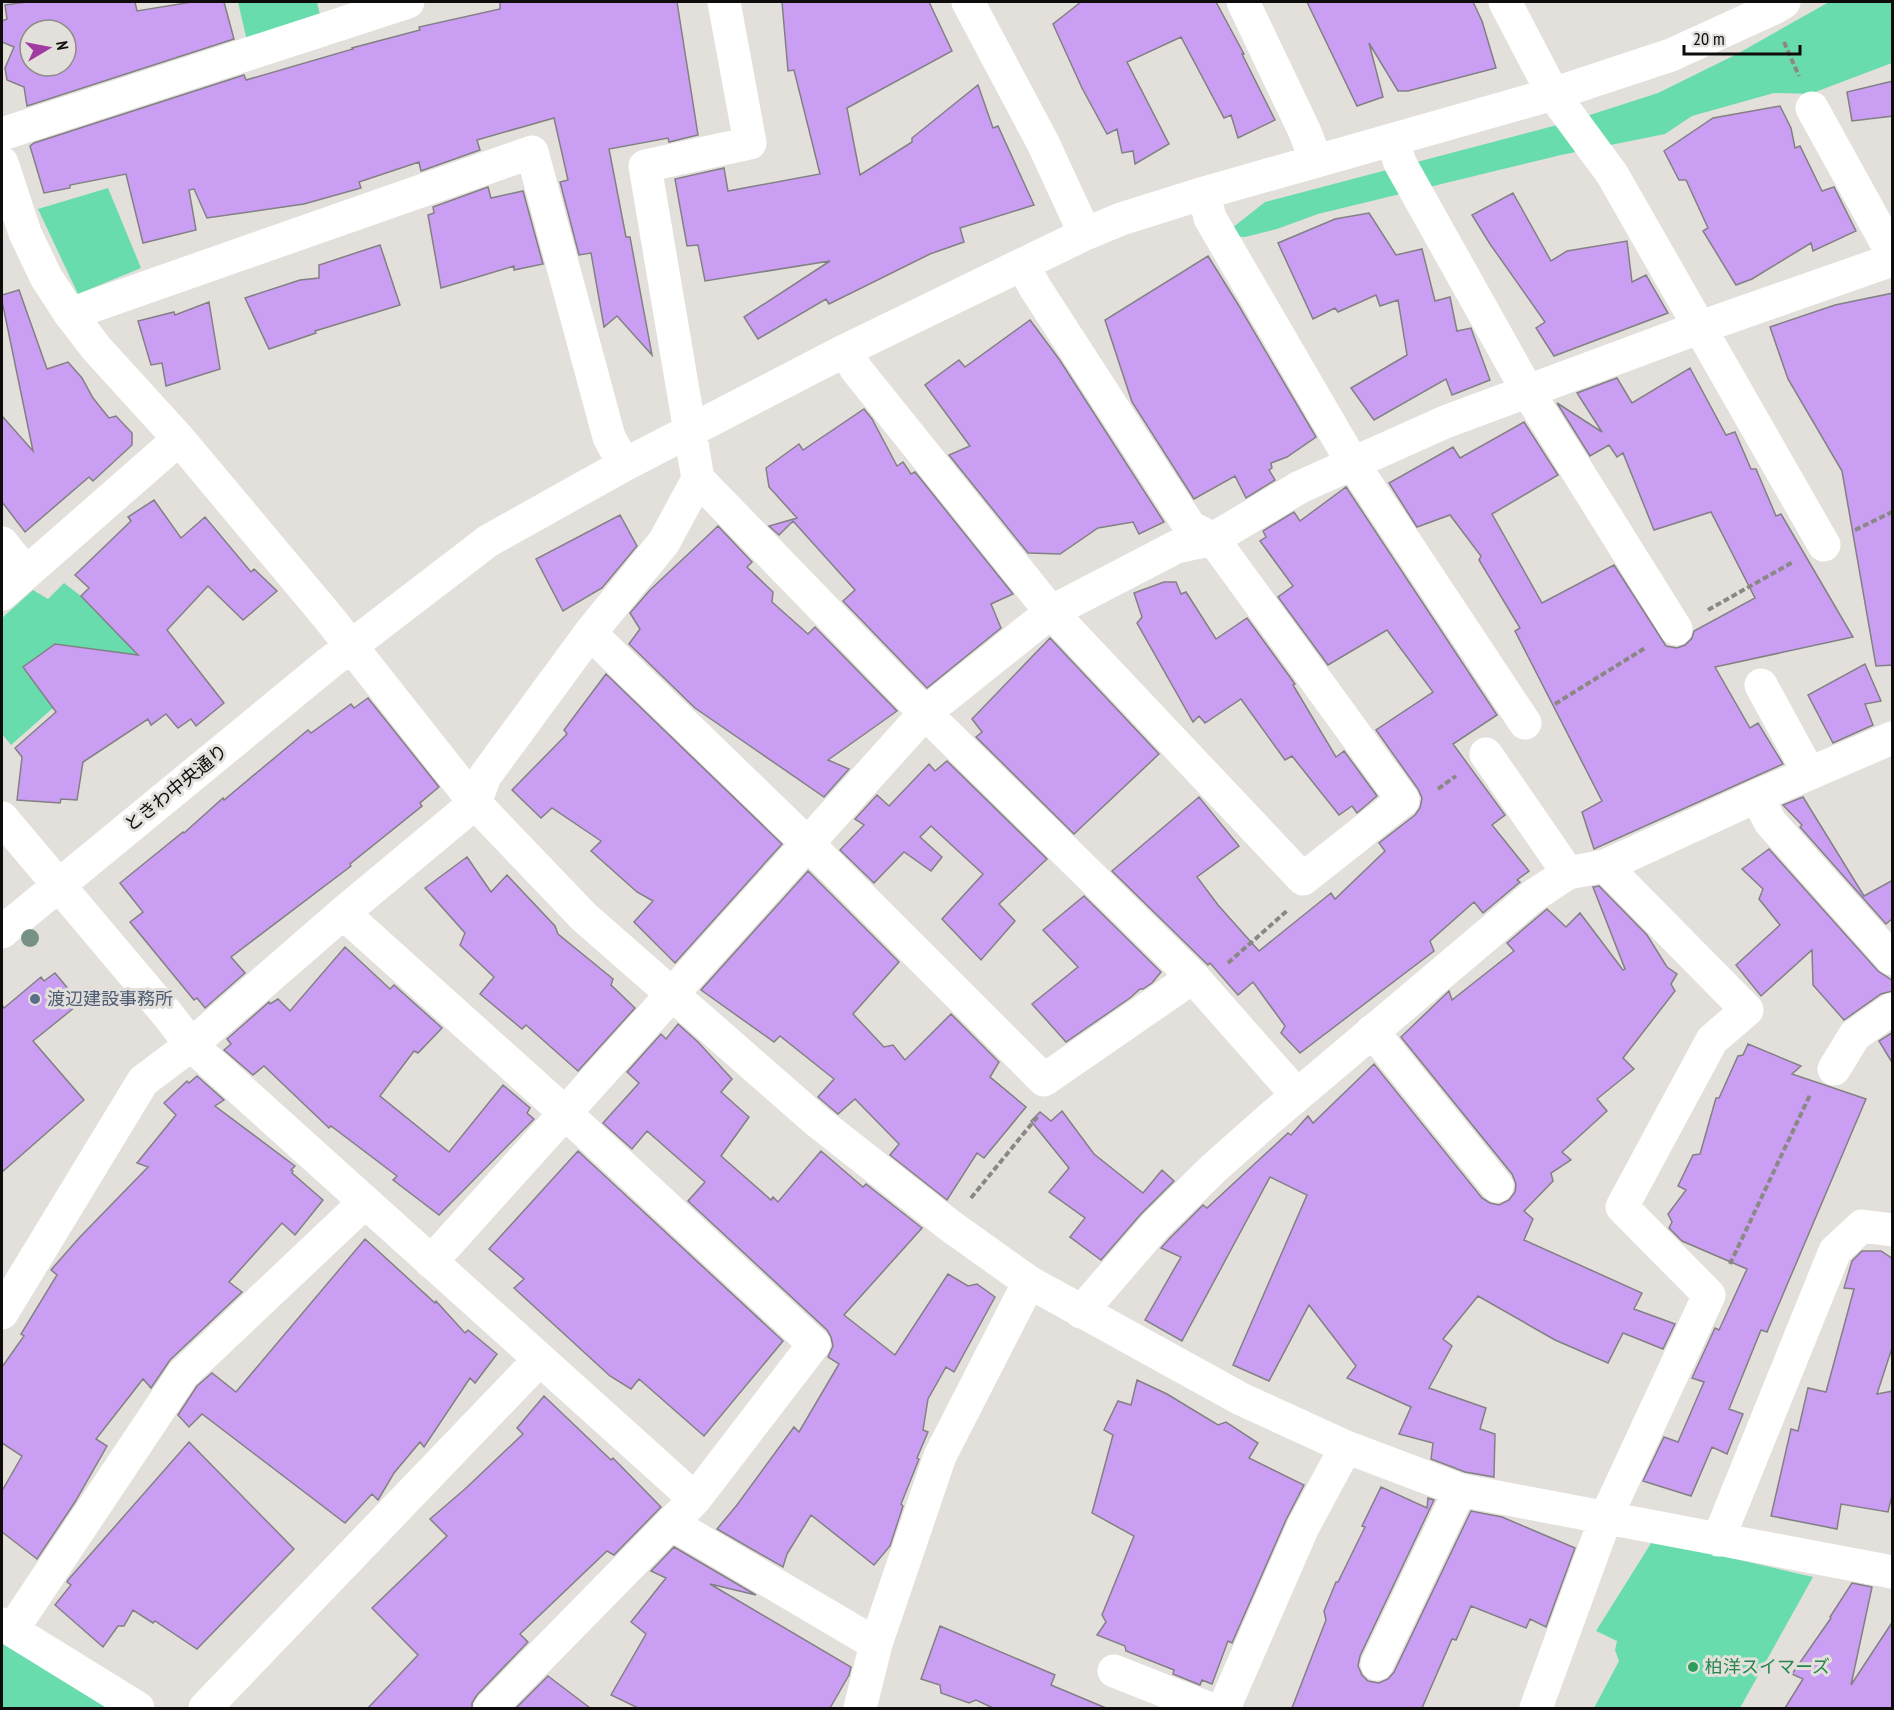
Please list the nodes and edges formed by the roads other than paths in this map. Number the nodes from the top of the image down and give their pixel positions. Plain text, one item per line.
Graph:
1 (408, 2) edge
2 (724, 2) edge
3 (968, 2) edge
4 (1243, 2) edge
5 (1505, 2) edge
6 (1778, 11) edge
7 (1552, 94) junction
8 (1812, 108) road end
9 (2, 134) edge
10 (1392, 140) junction
11 (1316, 161) junction
12 (2, 163) edge
13 (1204, 193) junction
14 (1085, 234) junction
15 (1893, 253) edge
16 (1893, 260) edge
17 (1023, 264) junction
18 (70, 314) junction
19 (1698, 328) junction
20 (846, 350) junction
21 (1528, 392) junction
22 (690, 430) junction
23 (179, 440) junction
24 (1352, 462) junction
25 (624, 465) junction
26 (698, 479) junction
27 (1213, 539) junction
28 (2, 543) edge
29 (1824, 545) dead end
30 (27, 573) junction
31 (2, 594) edge
32 (1051, 612) junction
33 (1676, 629) dead end
34 (590, 633) junction
35 (351, 646) junction
36 (1761, 684) dead end
37 (925, 713) junction
38 (1525, 723) dead end
39 (1893, 738) edge
40 (1486, 754) dead end
41 (1809, 773) junction
42 (1757, 796) junction
43 (475, 803) junction
44 (2, 818) edge
45 (807, 843) junction
46 (1605, 866) junction
47 (1568, 873) junction
48 (57, 886) junction
49 (343, 913) junction
50 (2, 932) edge
51 (1893, 959) edge
52 (1193, 977) junction
53 (671, 994) junction
54 (1893, 1009) edge
55 (1372, 1031) junction
56 (191, 1045) junction
57 (1834, 1069) road end
58 (1297, 1095) junction
59 (564, 1112) junction
60 (1497, 1186) dead end
61 (365, 1202) junction
62 (1893, 1230) edge
63 (431, 1262) junction
64 (1029, 1282) junction
65 (1081, 1312) junction
66 (2, 1313) edge
67 (539, 1360) junction
68 (1346, 1447) junction
69 (1460, 1490) junction
70 (695, 1499) junction
71 (1606, 1517) junction
72 (672, 1524) junction
73 (1718, 1540) junction
74 (1893, 1572) edge
75 (7, 1627) edge
76 (876, 1644) junction
77 (1377, 1664) dead end
78 (1114, 1671) dead end
79 (138, 1708) edge
80 (205, 1708) edge
81 (490, 1708) edge
82 (860, 1708) edge
83 (1208, 1708) edge
84 (1224, 1708) edge
85 (1536, 1708) edge

1 - 9 street
2 - 22 street
3 - 14 street
4 - 11 street
5 - 7 street
6 - 7 street, ときわ中央通り
7 - 10 street, ときわ中央通り
7 - 19 street
8 - 15 street
10 - 11 street, ときわ中央通り
10 - 21 street
11 - 13 street, ときわ中央通り
12 - 18 street
13 - 14 street, ときわ中央通り
13 - 24 street
14 - 17 street, ときわ中央通り
16 - 19 street
17 - 20 street, ときわ中央通り
17 - 27 street
18 - 23 street
18 - 25 street
19 - 21 street
19 - 29 street
20 - 22 street, ときわ中央通り
20 - 32 street
21 - 24 street
21 - 33 street
22 - 25 street, ときわ中央通り
22 - 26 street
23 - 30 street
23 - 35 street
24 - 27 street
24 - 38 street
25 - 35 street, ときわ中央通り
26 - 34 street
26 - 37 street
27 - 32 street
27 - 32 street
28 - 30 street
30 - 31 street
32 - 37 street
34 - 43 street
34 - 45 street
35 - 43 street
35 - 48 street, ときわ中央通り
36 - 41 street
37 - 45 street
37 - 52 street
39 - 41 street
40 - 47 street
41 - 42 street
42 - 46 street
42 - 51 street
43 - 49 street
43 - 53 street
44 - 48 street
45 - 52 street
45 - 53 street
46 - 47 street
46 - 71 street
47 - 55 street
48 - 50 street, ときわ中央通り
48 - 56 street
49 - 56 street
49 - 59 street
52 - 58 street
53 - 59 street
53 - 64 street
54 - 57 street
55 - 58 street
55 - 60 street
56 - 61 street
56 - 66 street
58 - 65 street
59 - 63 street
59 - 70 street
61 - 63 street
61 - 75 street
62 - 73 street
63 - 67 street
64 - 65 street
64 - 76 street
65 - 68 street
67 - 70 street
67 - 80 street
68 - 69 street
68 - 84 street
69 - 71 street
69 - 77 street
70 - 72 street
71 - 73 street
71 - 85 street
72 - 76 street
72 - 81 street
73 - 74 street
75 - 79 street
76 - 82 street
78 - 83 street

